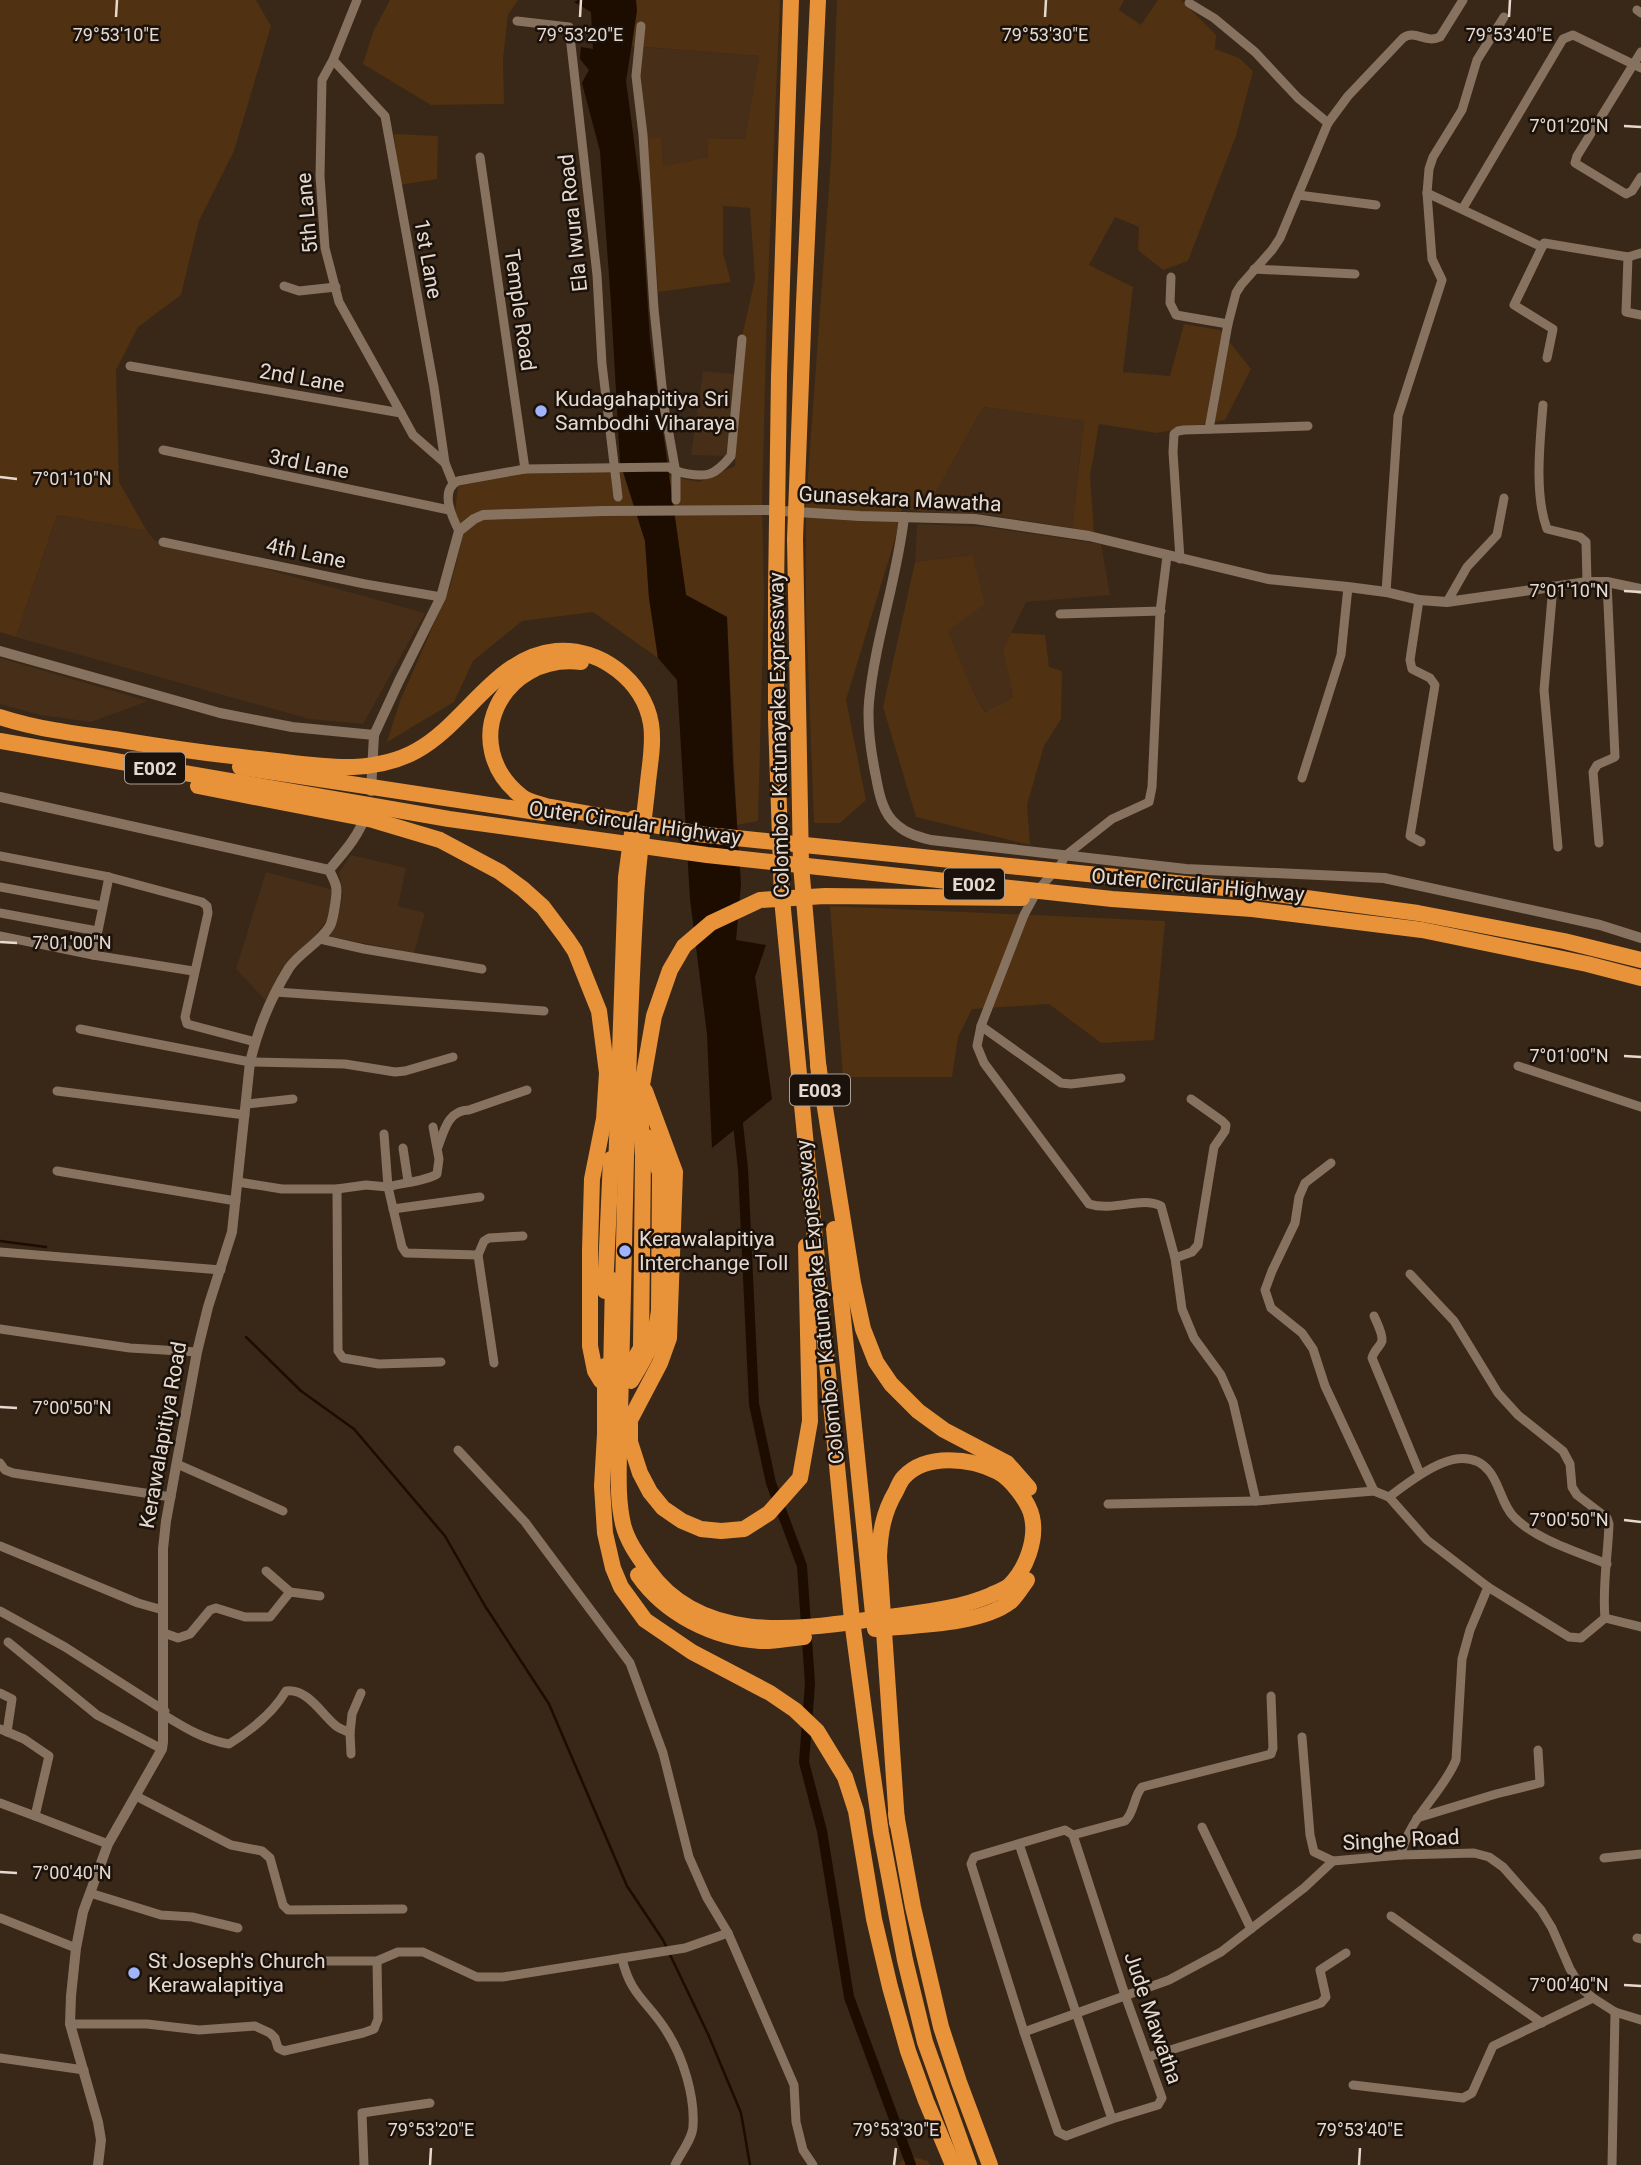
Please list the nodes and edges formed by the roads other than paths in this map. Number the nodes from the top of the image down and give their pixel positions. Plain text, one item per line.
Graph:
1 (357, 0) edge
2 (791, 0) edge
3 (818, 0) edge
4 (1463, 0) edge
5 (1189, 3) dead end
6 (1504, 18) dead end
7 (517, 21) dead end
8 (640, 26) dead end
9 (1641, 52) edge
10 (333, 60) junction
11 (1637, 66) edge
12 (1328, 123) junction
13 (480, 157) dead end
14 (1641, 177) edge
15 (1427, 193) junction
16 (1298, 195) junction
17 (1376, 205) dead end
18 (1463, 208) junction
19 (1542, 247) junction
20 (1641, 253) edge
21 (1628, 257) junction
22 (1254, 269) junction
23 (1355, 274) dead end
24 (1171, 277) dead end
25 (284, 286) dead end
26 (336, 287) junction
27 (1641, 316) edge
28 (1228, 324) junction
29 (741, 338) dead end
30 (1547, 358) dead end
31 (130, 366) dead end
32 (1543, 405) dead end
33 (401, 413) junction
34 (1308, 426) dead end
35 (1209, 429) junction
36 (163, 450) dead end
37 (446, 463) junction
38 (620, 467) junction
39 (525, 469) junction
40 (673, 470) junction
41 (453, 484) junction
42 (618, 497) dead end
43 (1504, 498) dead end
44 (676, 500) dead end
45 (449, 510) junction
46 (904, 517) junction
47 (459, 531) junction
48 (163, 542) dead end
49 (1167, 556) junction
50 (1180, 559) junction
51 (1587, 582) junction
52 (1606, 582) junction
53 (1553, 586) junction
54 (1348, 587) junction
55 (1641, 589) edge
56 (1386, 592) junction
57 (442, 597) junction
58 (1419, 600) junction
59 (1447, 602) junction
60 (1161, 611) junction
61 (1060, 614) dead end
62 (0, 651) edge
63 (374, 735) junction
64 (2, 736) edge
65 (1302, 778) dead end
66 (307, 786) junction
67 (0, 797) edge
68 (708, 835) junction
69 (1421, 842) dead end
70 (1599, 842) dead end
71 (1558, 847) dead end
72 (0, 856) edge
73 (1065, 856) junction
74 (329, 870) junction
75 (109, 877) junction
76 (0, 887) edge
77 (1112, 899) junction
78 (102, 906) junction
79 (0, 913) edge
80 (97, 931) junction
81 (0, 936) edge
82 (1641, 938) edge
83 (320, 939) junction
84 (93, 955) junction
85 (1641, 960) edge
86 (482, 969) dead end
87 (193, 971) junction
88 (1641, 978) edge
89 (276, 992) junction
90 (544, 1011) dead end
91 (981, 1026) junction
92 (80, 1029) dead end
93 (255, 1042) junction
94 (453, 1057) dead end
95 (250, 1062) junction
96 (818, 1064) junction
97 (1518, 1066) dead end
98 (1121, 1078) dead end
99 (642, 1085) junction
100 (527, 1090) dead end
101 (57, 1091) dead end
102 (293, 1098) dead end
103 (1191, 1099) dead end
104 (611, 1101) junction
105 (1641, 1107) edge
106 (246, 1110) junction
107 (802, 1115) junction
108 (628, 1117) junction
109 (433, 1126) dead end
110 (384, 1134) dead end
111 (647, 1137) junction
112 (403, 1148) dead end
113 (437, 1149) junction
114 (1331, 1163) dead end
115 (57, 1171) dead end
116 (408, 1181) junction
117 (238, 1182) junction
118 (388, 1187) junction
119 (337, 1189) junction
120 (480, 1197) dead end
121 (236, 1201) junction
122 (393, 1209) junction
123 (523, 1236) dead end
124 (0, 1252) edge
125 (478, 1255) junction
126 (1175, 1258) junction
127 (221, 1270) junction
128 (1410, 1273) dead end
129 (1374, 1316) dead end
130 (0, 1329) edge
131 (641, 1348) junction
132 (197, 1352) junction
133 (442, 1362) dead end
134 (494, 1363) dead end
135 (631, 1373) junction
136 (630, 1399) junction
137 (605, 1407) junction
138 (630, 1420) junction
139 (605, 1434) junction
140 (458, 1450) dead end
141 (0, 1463) edge
142 (177, 1464) junction
143 (1420, 1474) junction
144 (1374, 1491) junction
145 (1389, 1496) junction
146 (171, 1497) junction
147 (1256, 1501) junction
148 (1108, 1504) dead end
149 (283, 1511) dead end
150 (0, 1546) edge
151 (1607, 1564) junction
152 (266, 1571) dead end
153 (1488, 1587) junction
154 (290, 1592) junction
155 (320, 1596) dead end
156 (984, 1607) junction
157 (163, 1610) junction
158 (0, 1611) edge
159 (1605, 1618) junction
160 (705, 1622) junction
161 (1641, 1628) edge
162 (164, 1633) junction
163 (8, 1642) dead end
164 (0, 1693) edge
165 (362, 1693) dead end
166 (1271, 1696) dead end
167 (164, 1713) junction
168 (4, 1731) edge
169 (350, 1733) junction
170 (1303, 1737) dead end
171 (162, 1749) junction
172 (1538, 1750) dead end
173 (351, 1754) dead end
174 (136, 1796) junction
175 (0, 1803) edge
176 (35, 1816) junction
177 (1417, 1818) junction
178 (897, 1823) junction
179 (1202, 1827) dead end
180 (1073, 1835) junction
181 (108, 1844) junction
182 (1019, 1844) junction
183 (1401, 1854) junction
184 (1641, 1854) edge
185 (1604, 1858) dead end
186 (1333, 1861) junction
187 (90, 1893) junction
188 (403, 1909) dead end
189 (1391, 1916) dead end
190 (0, 1918) edge
191 (238, 1928) dead end
192 (1251, 1929) junction
193 (728, 1933) junction
194 (76, 1948) junction
195 (1346, 1953) dead end
196 (622, 1958) junction
197 (298, 1961) dead end
198 (377, 1961) junction
199 (1125, 1995) junction
200 (1593, 1998) junction
201 (1615, 2012) junction
202 (1075, 2013) junction
203 (1641, 2020) edge
204 (1542, 2022) junction
205 (70, 2024) junction
206 (1024, 2032) junction
207 (1148, 2057) junction
208 (0, 2058) edge
209 (84, 2070) junction
210 (1353, 2085) dead end
211 (430, 2103) dead end
212 (1112, 2119) junction
213 (99, 2165) edge
214 (364, 2165) edge
215 (675, 2165) edge
216 (813, 2165) edge
217 (953, 2165) edge
218 (969, 2165) edge
219 (990, 2165) edge
220 (1612, 2165) edge

1 - 10 street, 5th Lane
2 - 107 highway, Colombo - Katunayake Expressway / E003
3 - 96 highway, Colombo - Katunayake Expressway / E003
4 - 12 street
5 - 12 street
6 - 15 street
7 - 38 street, Ela Iwura Road
8 - 40 street
9 - 11 street
10 - 26 street, 5th Lane
10 - 37 street, 1st Lane
11 - 14 street
11 - 18 street
12 - 16 street
13 - 39 street, Temple Road
15 - 18 street
15 - 56 street
16 - 17 street
16 - 22 street
18 - 19 street
19 - 21 street
19 - 30 street
20 - 21 street
21 - 27 street
22 - 23 street
22 - 28 street
24 - 28 street
25 - 26 street
26 - 33 street, 5th Lane
28 - 35 street
29 - 40 street
31 - 33 street, 2nd Lane
32 - 51 street
33 - 37 street
34 - 35 street
35 - 50 street
36 - 45 street, 3rd Lane
37 - 41 street, 1st Lane
38 - 39 street
38 - 40 street
38 - 42 street
39 - 41 street
40 - 44 street
41 - 45 street
43 - 59 street
45 - 47 street
46 - 47 street, Gunasekara Mawatha
46 - 49 street, Gunasekara Mawatha
46 - 73 street
47 - 57 street
48 - 57 street, 4th Lane
49 - 50 street, Gunasekara Mawatha
49 - 60 street
50 - 54 street, Gunasekara Mawatha
51 - 52 street, Gunasekara Mawatha
51 - 53 street, Gunasekara Mawatha
52 - 55 street, Gunasekara Mawatha
52 - 70 street
53 - 59 street, Gunasekara Mawatha
53 - 71 street
54 - 56 street, Gunasekara Mawatha
54 - 65 street
56 - 58 street, Gunasekara Mawatha
57 - 63 street
58 - 59 street, Gunasekara Mawatha
58 - 69 street
60 - 61 street
60 - 73 street
62 - 63 street
63 - 74 street
64 - 66 highway, Outer Circular Highway / E002
64 - 66 highway
66 - 68 highway, Outer Circular Highway / E002
66 - 77 highway, Outer Circular Highway / E002
66 - 104 highway
66 - 108 highway
67 - 74 street
68 - 85 highway, Outer Circular Highway / E002
68 - 104 highway
72 - 75 street
73 - 82 street
73 - 91 street
74 - 83 street, Kerawalapitiya Road
75 - 78 street
75 - 87 street
76 - 78 street
77 - 88 highway, Outer Circular Highway / E002
77 - 99 highway
78 - 80 street
79 - 80 street
80 - 84 street
81 - 84 street
83 - 86 street
83 - 89 street, Kerawalapitiya Road
84 - 87 street
87 - 93 street
89 - 90 street
89 - 93 street, Kerawalapitiya Road
91 - 98 street
91 - 126 street
92 - 95 street
93 - 95 street, Kerawalapitiya Road
94 - 95 street
95 - 106 street, Kerawalapitiya Road
96 - 156 highway
96 - 178 highway, Colombo - Katunayake Expressway / E003
97 - 105 street
99 - 111 highway
99 - 131 highway
99 - 136 highway
99 - 138 highway
100 - 113 street
101 - 106 street
102 - 106 street
103 - 126 street
104 - 137 highway
104 - 137 highway
104 - 139 highway
104 - 160 highway
106 - 117 street, Kerawalapitiya Road
107 - 138 highway
107 - 218 highway, Colombo - Katunayake Expressway / E003
108 - 135 highway
108 - 160 highway
109 - 113 street
110 - 118 street
111 - 131 highway
111 - 135 highway
112 - 116 street
113 - 116 street
114 - 144 street
115 - 121 street
116 - 118 street
117 - 119 street
117 - 121 street, Kerawalapitiya Road
118 - 119 street
118 - 122 street
119 - 133 street
120 - 122 street
121 - 127 street, Kerawalapitiya Road
122 - 125 street
123 - 125 street
124 - 127 street
125 - 134 street
126 - 147 street
127 - 132 street, Kerawalapitiya Road
128 - 151 street
129 - 143 street
130 - 132 street
131 - 135 highway
132 - 142 street, Kerawalapitiya Road
135 - 136 highway
136 - 138 highway
137 - 139 highway
139 - 217 highway
140 - 193 street
141 - 146 street
142 - 146 street, Kerawalapitiya Road
142 - 149 street
143 - 145 street
143 - 151 street
144 - 145 street
144 - 147 street
145 - 153 street
146 - 157 street, Kerawalapitiya Road
147 - 148 street
150 - 157 street
151 - 159 street
152 - 154 street
153 - 159 street
153 - 177 street
154 - 155 street
154 - 162 street
156 - 160 highway
156 - 178 highway
157 - 162 street, Kerawalapitiya Road
158 - 167 street
159 - 161 street
162 - 167 street, Kerawalapitiya Road
163 - 171 street
164 - 168 street
165 - 169 street
166 - 180 street
167 - 169 street
167 - 171 street, Kerawalapitiya Road
168 - 176 street
169 - 173 street
170 - 186 street
171 - 174 street, Kerawalapitiya Road
172 - 177 street
174 - 181 street, Kerawalapitiya Road
174 - 188 street
175 - 176 street
176 - 181 street
177 - 183 street
178 - 219 highway, Colombo - Katunayake Expressway / E003
179 - 192 street
180 - 182 street
180 - 199 street, Jude Mawatha
181 - 187 street, Kerawalapitiya Road
182 - 202 street
182 - 206 street, Jude Mawatha
183 - 186 street, Singhe Road
183 - 200 street, Singhe Road
184 - 185 street
186 - 192 street, Singhe Road
187 - 191 street
187 - 194 street, Kerawalapitiya Road
189 - 204 street
190 - 194 street
192 - 199 street, Singhe Road
193 - 196 street
193 - 216 street
194 - 205 street, Kerawalapitiya Road
195 - 207 street
196 - 198 street
196 - 215 street
197 - 198 street
198 - 205 street
199 - 202 street, Singhe Road
199 - 207 street, Jude Mawatha
200 - 201 street, Singhe Road
200 - 204 street
201 - 203 street, Singhe Road
201 - 220 street
202 - 206 street, Singhe Road
202 - 212 street
204 - 210 street
205 - 209 street, Kerawalapitiya Road
206 - 212 street, Jude Mawatha
207 - 212 street, Jude Mawatha
208 - 209 street
209 - 213 street, Kerawalapitiya Road
211 - 214 street

